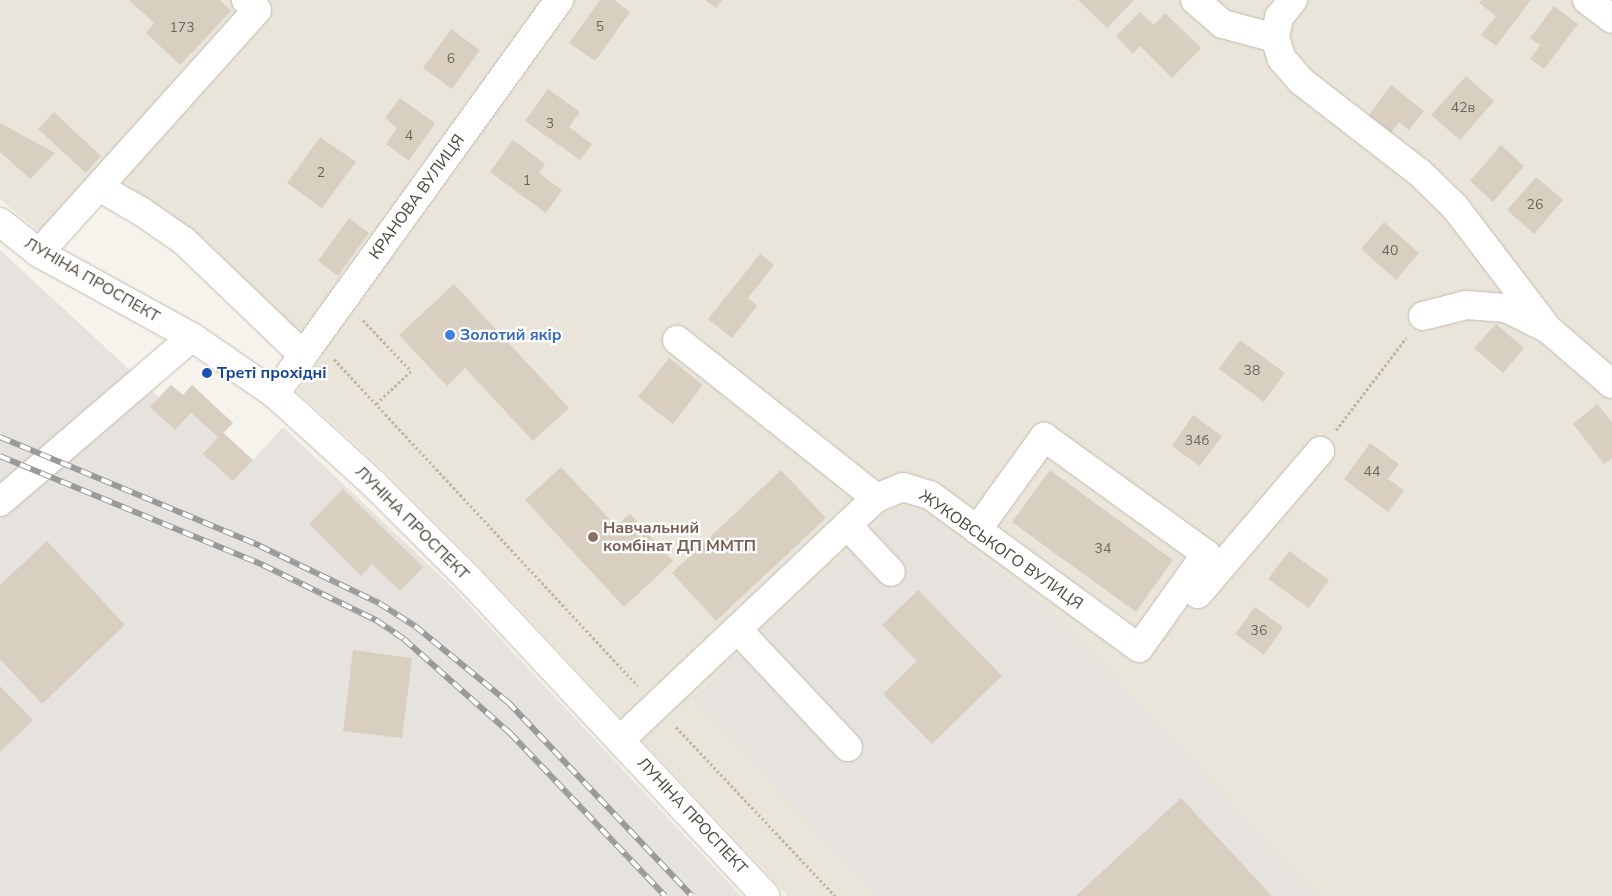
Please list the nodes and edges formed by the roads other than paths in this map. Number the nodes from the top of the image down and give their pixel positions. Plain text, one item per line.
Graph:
1 (246, 0) edge
2 (560, 0) edge
3 (1195, 0) edge
4 (1293, 0) edge
5 (1588, 0) edge
6 (1612, 19) edge
7 (1275, 38) junction
8 (99, 187) junction
9 (0, 222) edge
10 (39, 253) junction
11 (1423, 316) road end
12 (1548, 329) junction
13 (192, 337) junction
14 (677, 340) dead end
15 (309, 347) junction
16 (1612, 384) edge
17 (275, 394) junction
18 (1320, 450) road end
19 (876, 498) junction
20 (0, 502) edge
21 (847, 525) junction
22 (977, 530) junction
23 (891, 572) dead end
24 (737, 629) junction
25 (1139, 648) junction
26 (620, 740) junction
27 (848, 747) dead end
28 (766, 896) edge

1 - 8 street
2 - 15 street, КРАНОВА ВУЛИЦЯ
3 - 7 street
4 - 7 street
5 - 6 street
7 - 12 street
8 - 10 street
8 - 15 street
9 - 10 street, ЛУНІНА ПРОСПЕКТ
10 - 13 street, ЛУНІНА ПРОСПЕКТ
11 - 12 street
12 - 16 street
13 - 17 street, ЛУНІНА ПРОСПЕКТ
13 - 20 street
14 - 19 street
15 - 17 street, КРАНОВА ВУЛИЦЯ
17 - 26 street, ЛУНІНА ПРОСПЕКТ
18 - 25 street
19 - 21 street, ЖУКОВСЬКОГО ВУЛИЦЯ
19 - 22 street, ЖУКОВСЬКОГО ВУЛИЦЯ
21 - 23 street
21 - 24 street, ЖУКОВСЬКОГО ВУЛИЦЯ
22 - 25 street, ЖУКОВСЬКОГО ВУЛИЦЯ
22 - 25 street
24 - 26 street, ЖУКОВСЬКОГО ВУЛИЦЯ
24 - 27 street
26 - 28 street, ЛУНІНА ПРОСПЕКТ

